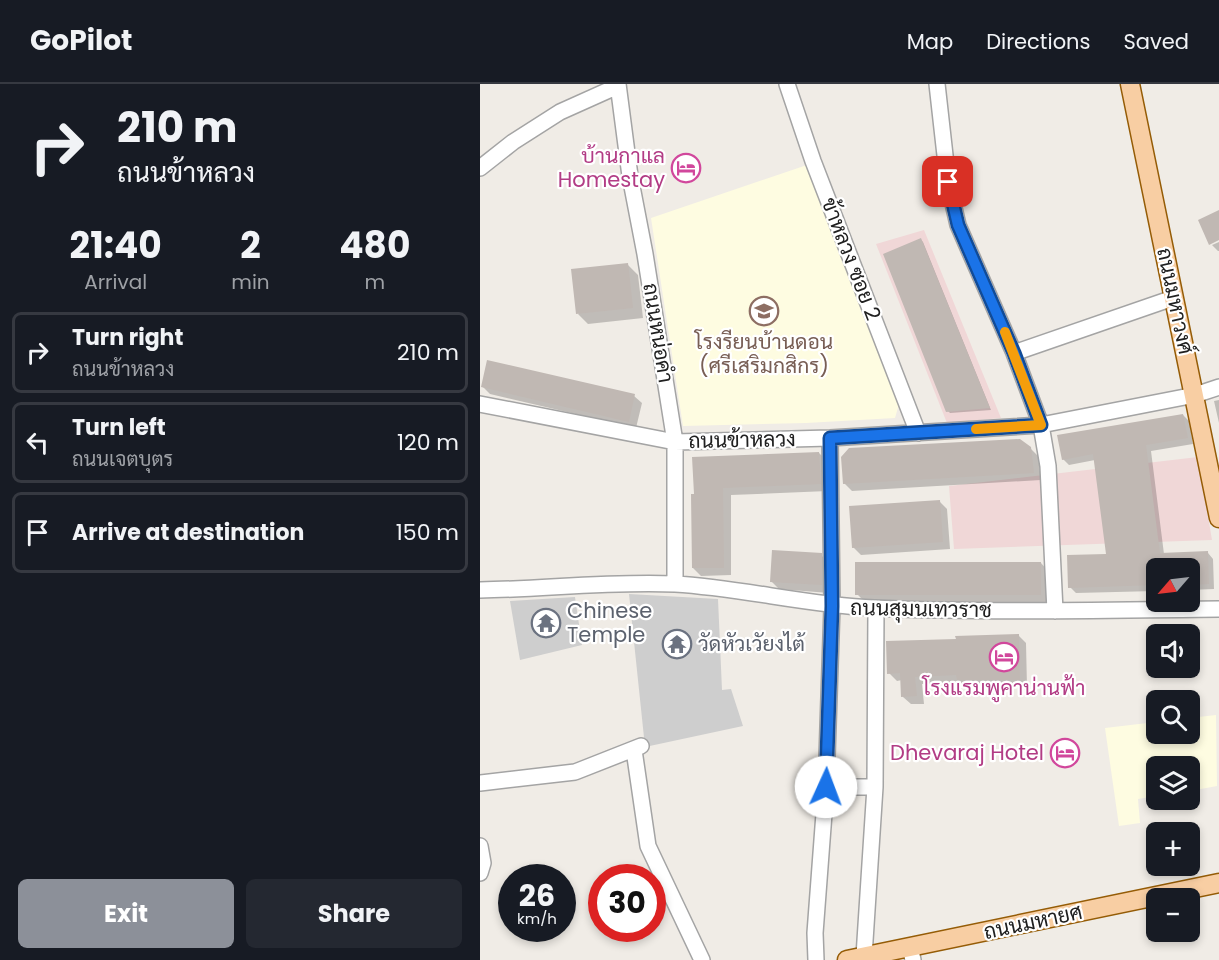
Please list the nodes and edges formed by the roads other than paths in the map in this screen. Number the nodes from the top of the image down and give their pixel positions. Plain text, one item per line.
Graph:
1 (787, 84) edge
2 (937, 84) edge
3 (1130, 84) edge
4 (618, 85) edge
5 (480, 168) edge
6 (1173, 298) junction
7 (1014, 353) junction
8 (1219, 387) edge
9 (1195, 395) junction
10 (480, 404) edge
11 (1041, 425) junction
12 (918, 433) junction
13 (830, 438) junction
14 (675, 442) junction
15 (1219, 518) edge
16 (675, 585) junction
17 (480, 590) edge
18 (832, 606) junction
19 (876, 609) junction
20 (1219, 609) edge
21 (1055, 611) junction
22 (480, 783) edge
23 (826, 787) junction
24 (875, 787) junction
25 (480, 846) edge
26 (480, 873) edge
27 (1219, 883) edge
28 (911, 954) edge
29 (855, 958) edge
30 (702, 960) edge
31 (816, 960) edge

1 - 12 street, ข้าหลวง ซอย 2
2 - 7 street
3 - 6 main road, ถนนมหาวงศ์
4 - 5 street
4 - 14 street, ถนนหน่อคำ
6 - 7 street
6 - 9 main road, ถนนมหาวงศ์
7 - 11 street
8 - 9 street, ถนนข้าหลวง
9 - 11 street, ถนนข้าหลวง
9 - 15 main road, ถนนมหาวงศ์
10 - 14 street, ถนนข้าหลวง
11 - 12 street, ถนนข้าหลวง
11 - 21 street
12 - 13 street, ถนนข้าหลวง
13 - 14 street, ถนนข้าหลวง
13 - 18 street
14 - 16 street, ถนนหน่อคำ
16 - 17 street, ถนนสุมนเทวราช
16 - 18 street, ถนนสุมนเทวราช
18 - 19 street, ถนนสุมนเทวราช
18 - 23 street
19 - 21 street, ถนนสุมนเทวราช
19 - 24 street
20 - 21 street, ถนนสุมนเทวราช
22 - 30 street
23 - 24 street
23 - 31 street
24 - 29 street
25 - 26 street
27 - 28 main road, ถนนมหายศ
28 - 29 main road, ถนนมหายศ

